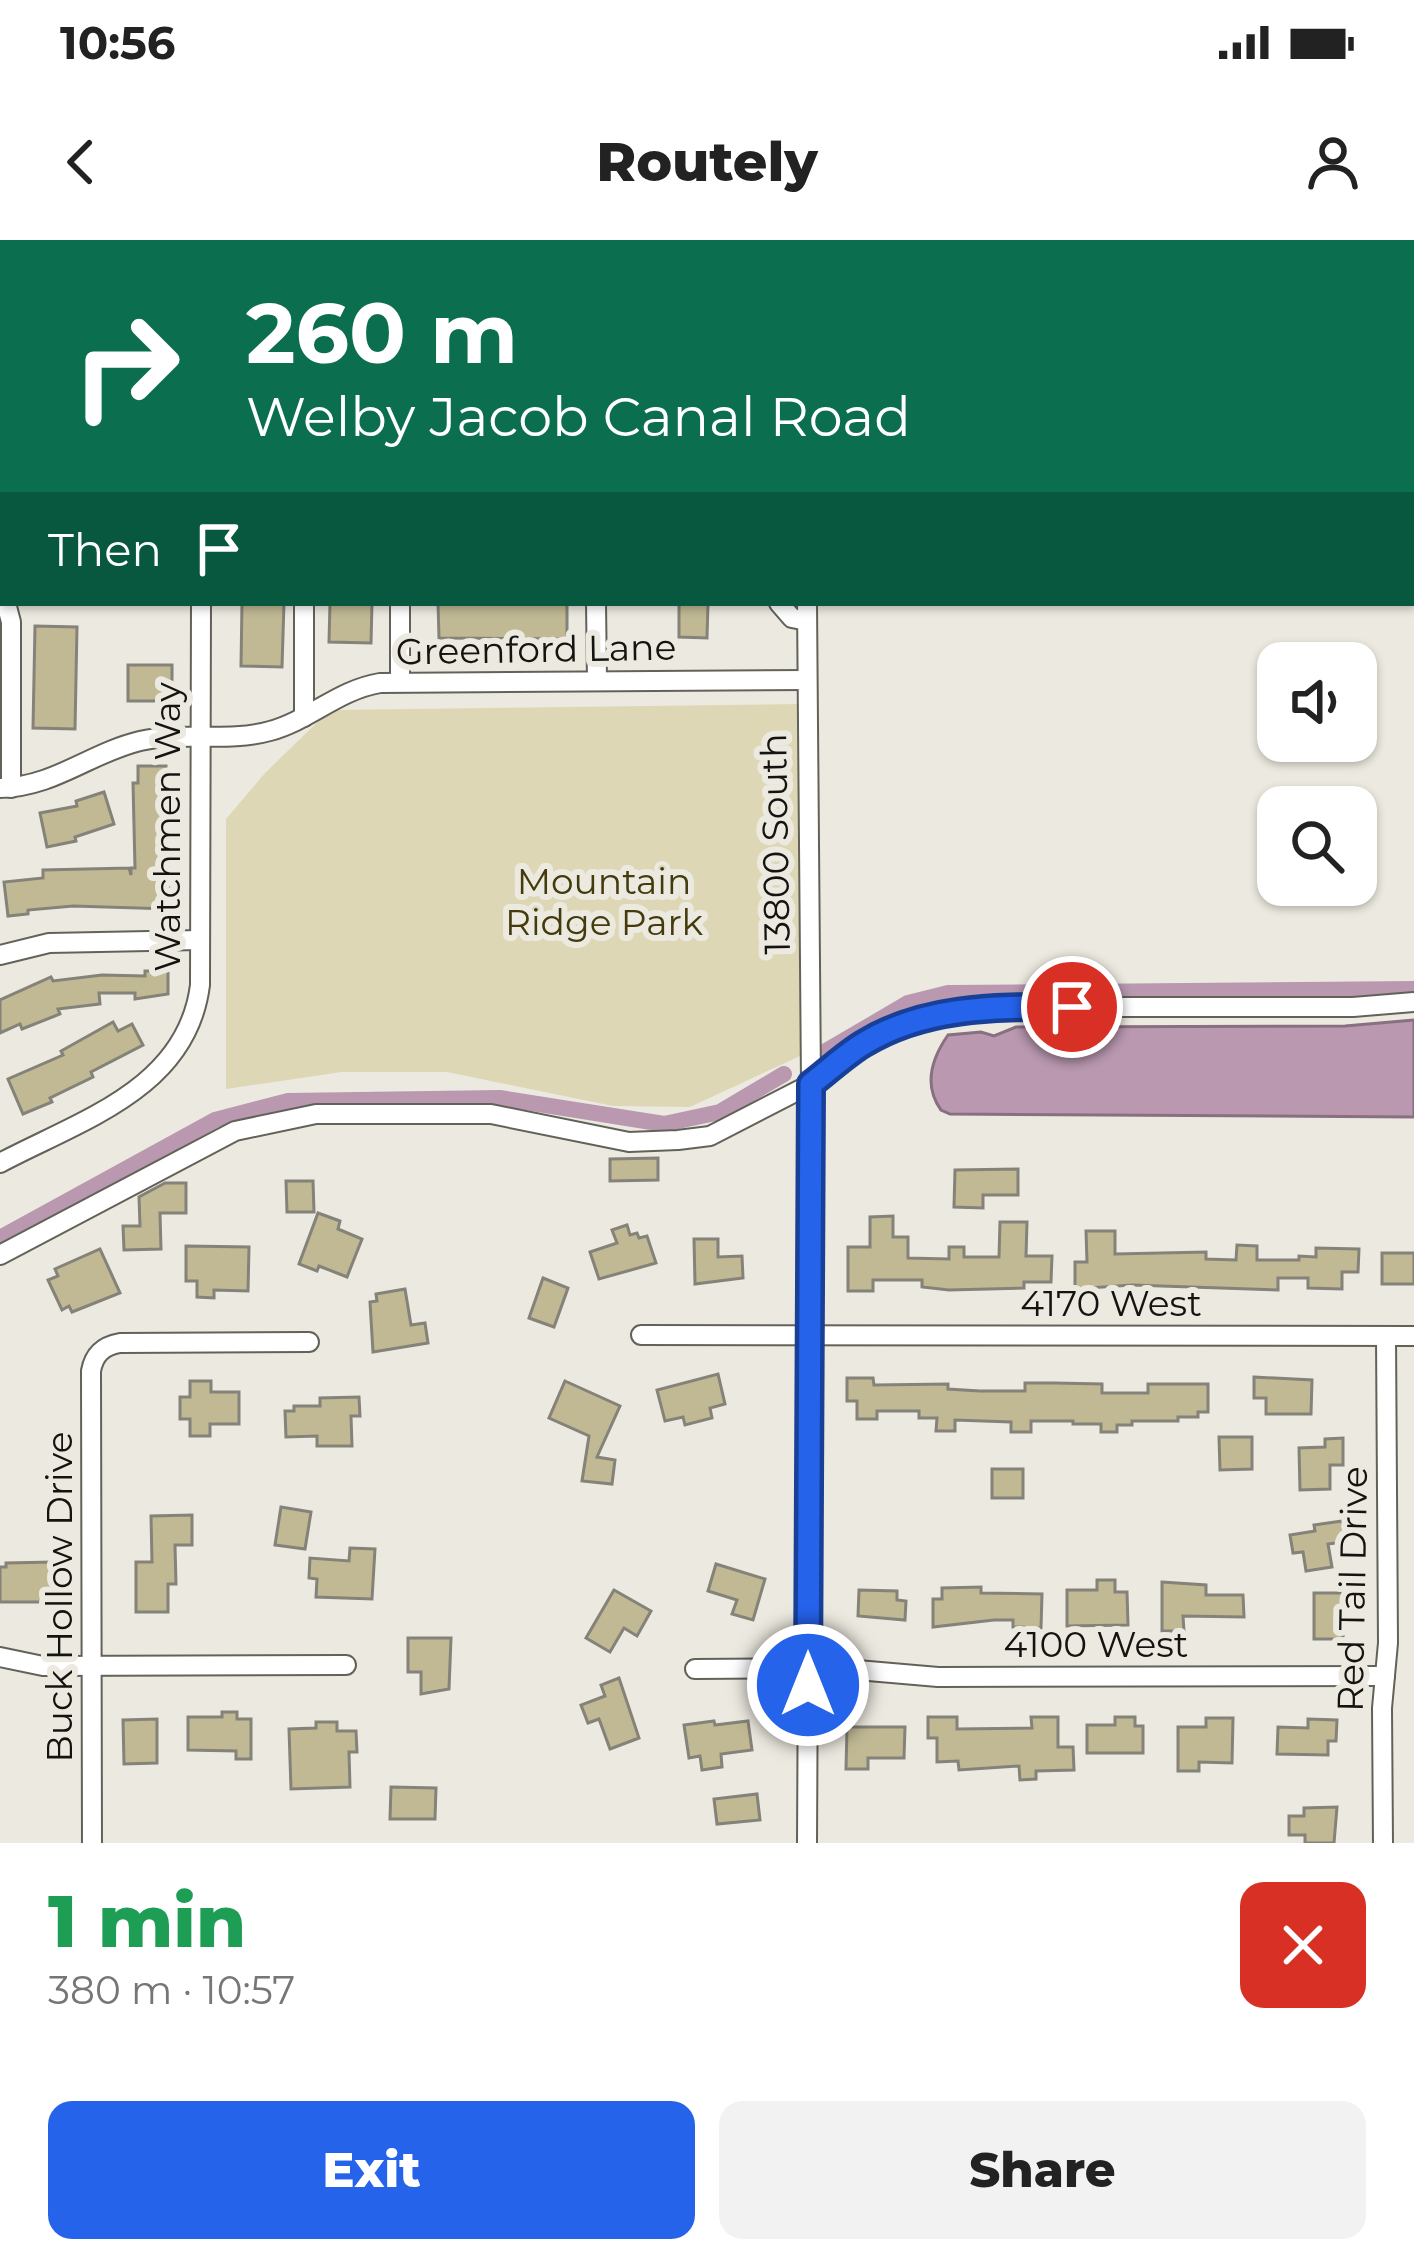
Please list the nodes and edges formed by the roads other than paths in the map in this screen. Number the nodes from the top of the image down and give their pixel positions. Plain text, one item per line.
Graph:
1 (7, 606) edge
2 (201, 606) edge
3 (304, 606) edge
4 (400, 606) edge
5 (596, 606) edge
6 (781, 606) edge
7 (807, 612) edge
8 (597, 680) junction
9 (807, 680) junction
10 (400, 682) junction
11 (304, 717) junction
12 (200, 736) junction
13 (6, 788) edge
14 (200, 940) junction
15 (0, 955) edge
16 (1414, 1002) edge
17 (811, 1084) junction
18 (0, 1163) edge
19 (0, 1256) edge
20 (641, 1336) dead end
21 (809, 1336) junction
22 (1386, 1336) junction
23 (1414, 1336) edge
24 (309, 1342) dead end
25 (0, 1657) edge
26 (346, 1665) dead end
27 (92, 1666) junction
28 (808, 1668) junction
29 (695, 1669) dead end
30 (1385, 1676) junction
31 (92, 1843) edge
32 (807, 1843) edge
33 (1383, 1843) edge

1 - 13 street
2 - 12 street, Watchmen Way
3 - 11 street
4 - 10 street
5 - 8 street
6 - 7 street
7 - 9 street, 13800 South
8 - 9 street, Greenford Lane
8 - 10 street, Greenford Lane
9 - 17 street, 13800 South
10 - 11 street, Greenford Lane
11 - 12 street, Greenford Lane
12 - 13 street, Greenford Lane
12 - 14 street, Watchmen Way
14 - 15 street
14 - 18 street, Watchmen Way
16 - 17 street
17 - 19 street
17 - 21 street, 13800 South
20 - 21 street, 4170 West
21 - 22 street, 4170 West
21 - 28 street, 13800 South
22 - 23 street, 4170 West
22 - 30 street, Red Tail Drive
24 - 27 street, Buck Hollow Drive
25 - 27 street
26 - 27 street
27 - 31 street, Buck Hollow Drive
28 - 29 street, 4100 West
28 - 30 street, 4100 West
28 - 32 street, 13800 South
30 - 33 street, Red Tail Drive

